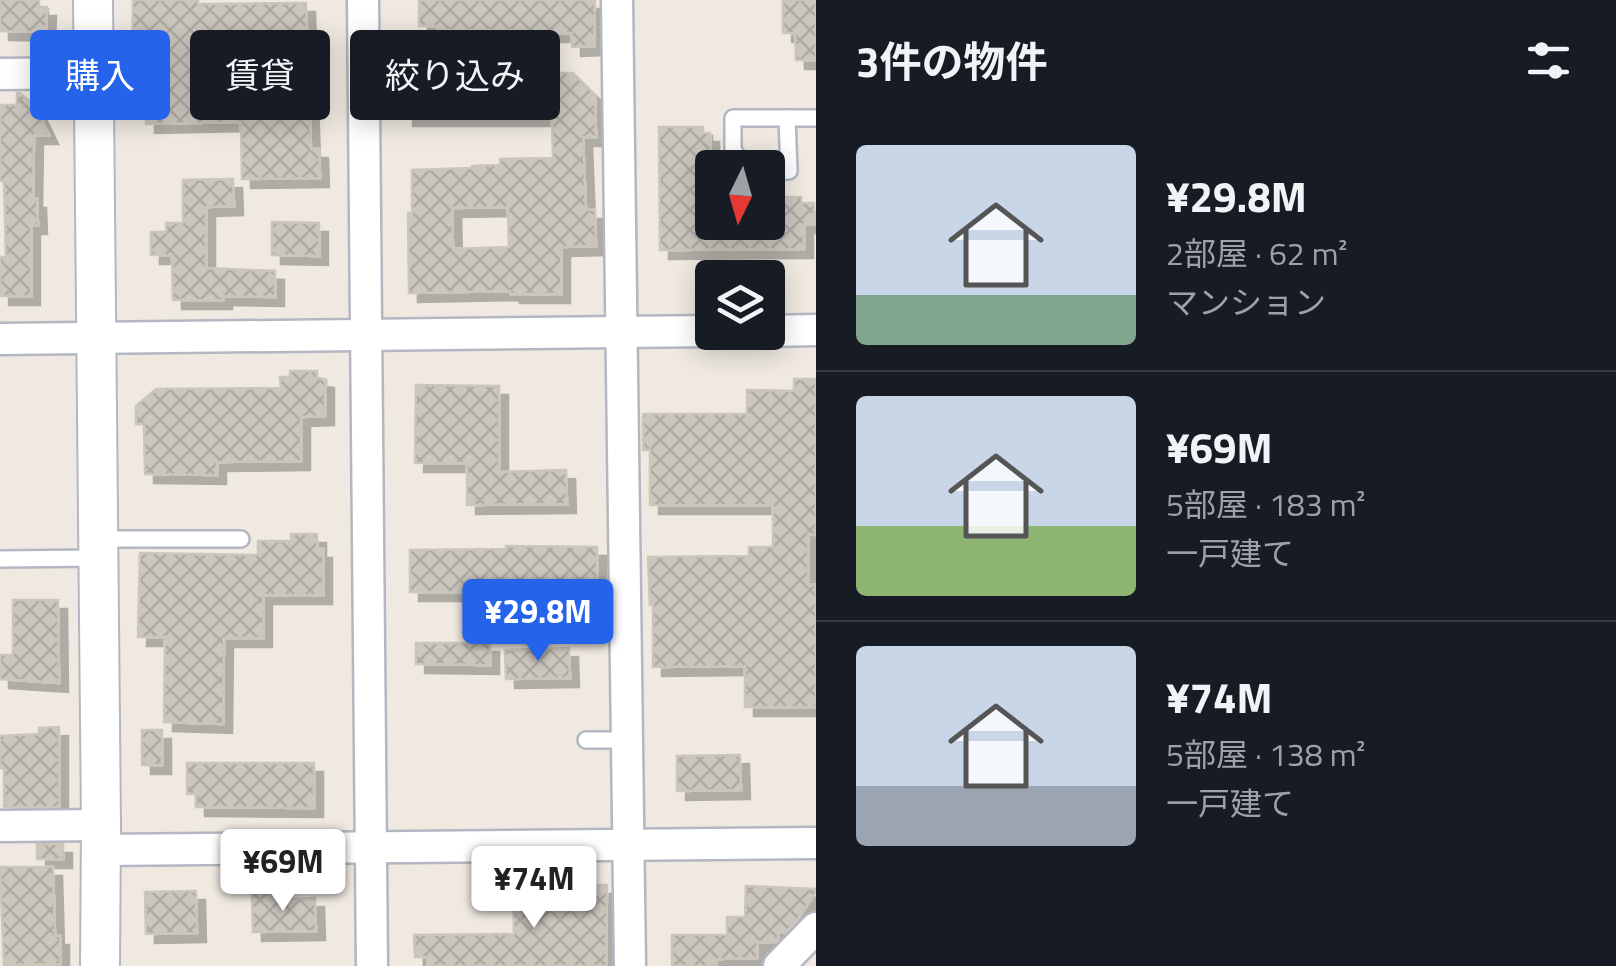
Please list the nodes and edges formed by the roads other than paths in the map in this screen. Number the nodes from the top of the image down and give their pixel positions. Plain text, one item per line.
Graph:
1 (93, 0) edge
2 (363, 0) edge
3 (617, 0) edge
4 (93, 30) edge
5 (0, 74) edge
6 (30, 74) edge
7 (788, 118) junction
8 (816, 118) edge
9 (94, 120) edge
10 (733, 150) edge
11 (785, 171) edge
12 (816, 330) edge
13 (695, 331) edge
14 (785, 331) edge
15 (621, 332) junction
16 (367, 334) junction
17 (96, 339) junction
18 (0, 340) edge
19 (241, 539) dead end
20 (99, 548) junction
21 (0, 559) edge
22 (586, 740) dead end
23 (627, 740) junction
24 (0, 826) edge
25 (101, 837) junction
26 (816, 843) edge
27 (372, 846) junction
28 (628, 846) junction
29 (816, 928) edge
30 (100, 966) edge
31 (372, 966) edge
32 (630, 966) edge
33 (779, 966) edge

1 - 4 street
2 - 16 street
3 - 15 street
5 - 6 street
7 - 8 lane
7 - 10 lane
7 - 11 lane
9 - 17 street
12 - 14 street
13 - 15 street
15 - 16 street
15 - 23 street
16 - 17 street
16 - 27 street
17 - 18 street
17 - 20 street
19 - 20 lane
20 - 21 lane
20 - 25 street
22 - 23 lane
23 - 28 street
24 - 25 street
25 - 27 street
25 - 30 street
26 - 28 street
27 - 28 street
27 - 31 street
28 - 32 street
29 - 33 street

